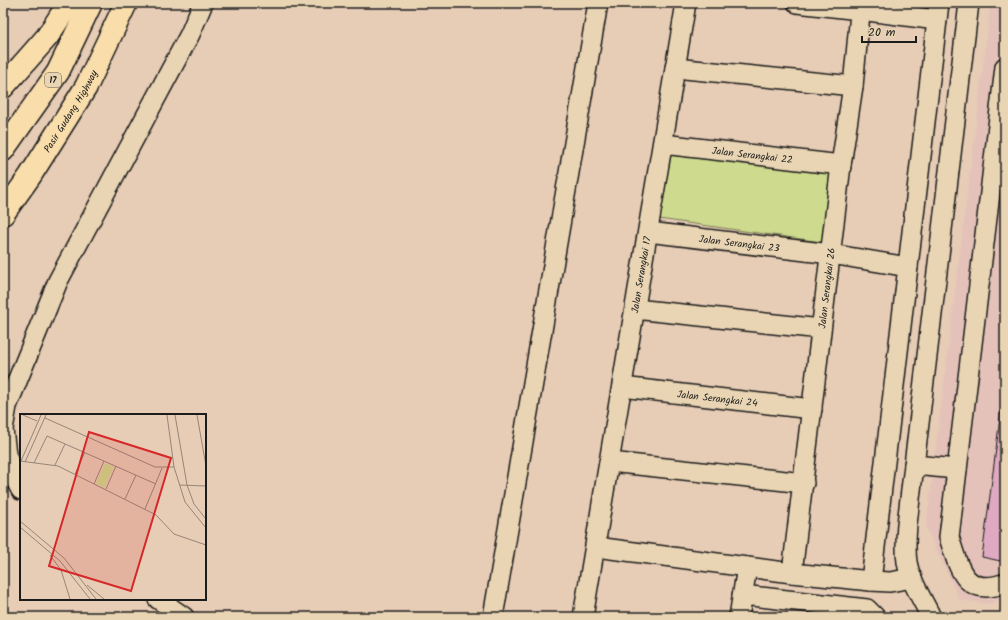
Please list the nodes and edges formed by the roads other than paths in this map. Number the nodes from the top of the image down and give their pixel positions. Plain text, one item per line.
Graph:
1 (70, 3) edge
2 (91, 3) edge
3 (126, 3) edge
4 (203, 3) edge
5 (598, 3) edge
6 (686, 3) edge
7 (797, 3) edge
8 (969, 3) edge
9 (861, 6) edge
10 (938, 12) edge
11 (1005, 67) edge
12 (675, 68) junction
13 (853, 86) junction
14 (3, 87) edge
15 (663, 144) junction
16 (3, 150) edge
17 (842, 165) junction
18 (3, 214) edge
19 (648, 232) junction
20 (831, 254) junction
21 (908, 267) junction
22 (635, 309) junction
23 (821, 329) junction
24 (622, 387) junction
25 (812, 409) junction
26 (610, 462) junction
27 (914, 465) junction
28 (958, 469) junction
29 (804, 482) junction
30 (20, 488) edge
31 (596, 547) junction
32 (747, 567) junction
33 (792, 573) junction
34 (912, 578) junction
35 (871, 581) junction
36 (1005, 583) edge
37 (742, 595) junction
38 (159, 600) edge
39 (184, 617) edge
40 (493, 617) edge
41 (583, 617) edge
42 (739, 617) edge
43 (875, 617) edge
44 (931, 617) edge

1 - 14 highway
2 - 16 highway, 17
3 - 18 highway, Pasir Gudang Highway
4 - 30 street
5 - 40 street
6 - 12 street, Jalan Serangkai 17
7 - 9 street
8 - 27 street
9 - 10 street
9 - 13 street, Jalan Serangkai 26
10 - 21 street
11 - 28 street
12 - 13 street
12 - 15 street, Jalan Serangkai 17
13 - 17 street, Jalan Serangkai 26
15 - 17 street, Jalan Serangkai 22
15 - 19 street, Jalan Serangkai 17
17 - 20 street, Jalan Serangkai 26
19 - 20 street, Jalan Serangkai 23
19 - 22 street, Jalan Serangkai 17
20 - 21 street, Jalan Serangkai 23
20 - 23 street, Jalan Serangkai 26
21 - 35 street
22 - 23 street
22 - 24 street, Jalan Serangkai 17
23 - 25 street, Jalan Serangkai 26
24 - 25 street, Jalan Serangkai 24
24 - 26 street, Jalan Serangkai 17
25 - 29 street, Jalan Serangkai 26
26 - 29 street
26 - 31 street, Jalan Serangkai 17
27 - 28 street
27 - 34 street
28 - 36 street
29 - 33 street, Jalan Serangkai 26
31 - 32 street
31 - 41 street, Jalan Serangkai 17
32 - 33 street
32 - 37 street
33 - 35 street
34 - 35 street
34 - 44 street
37 - 42 street
37 - 43 street
38 - 39 street

